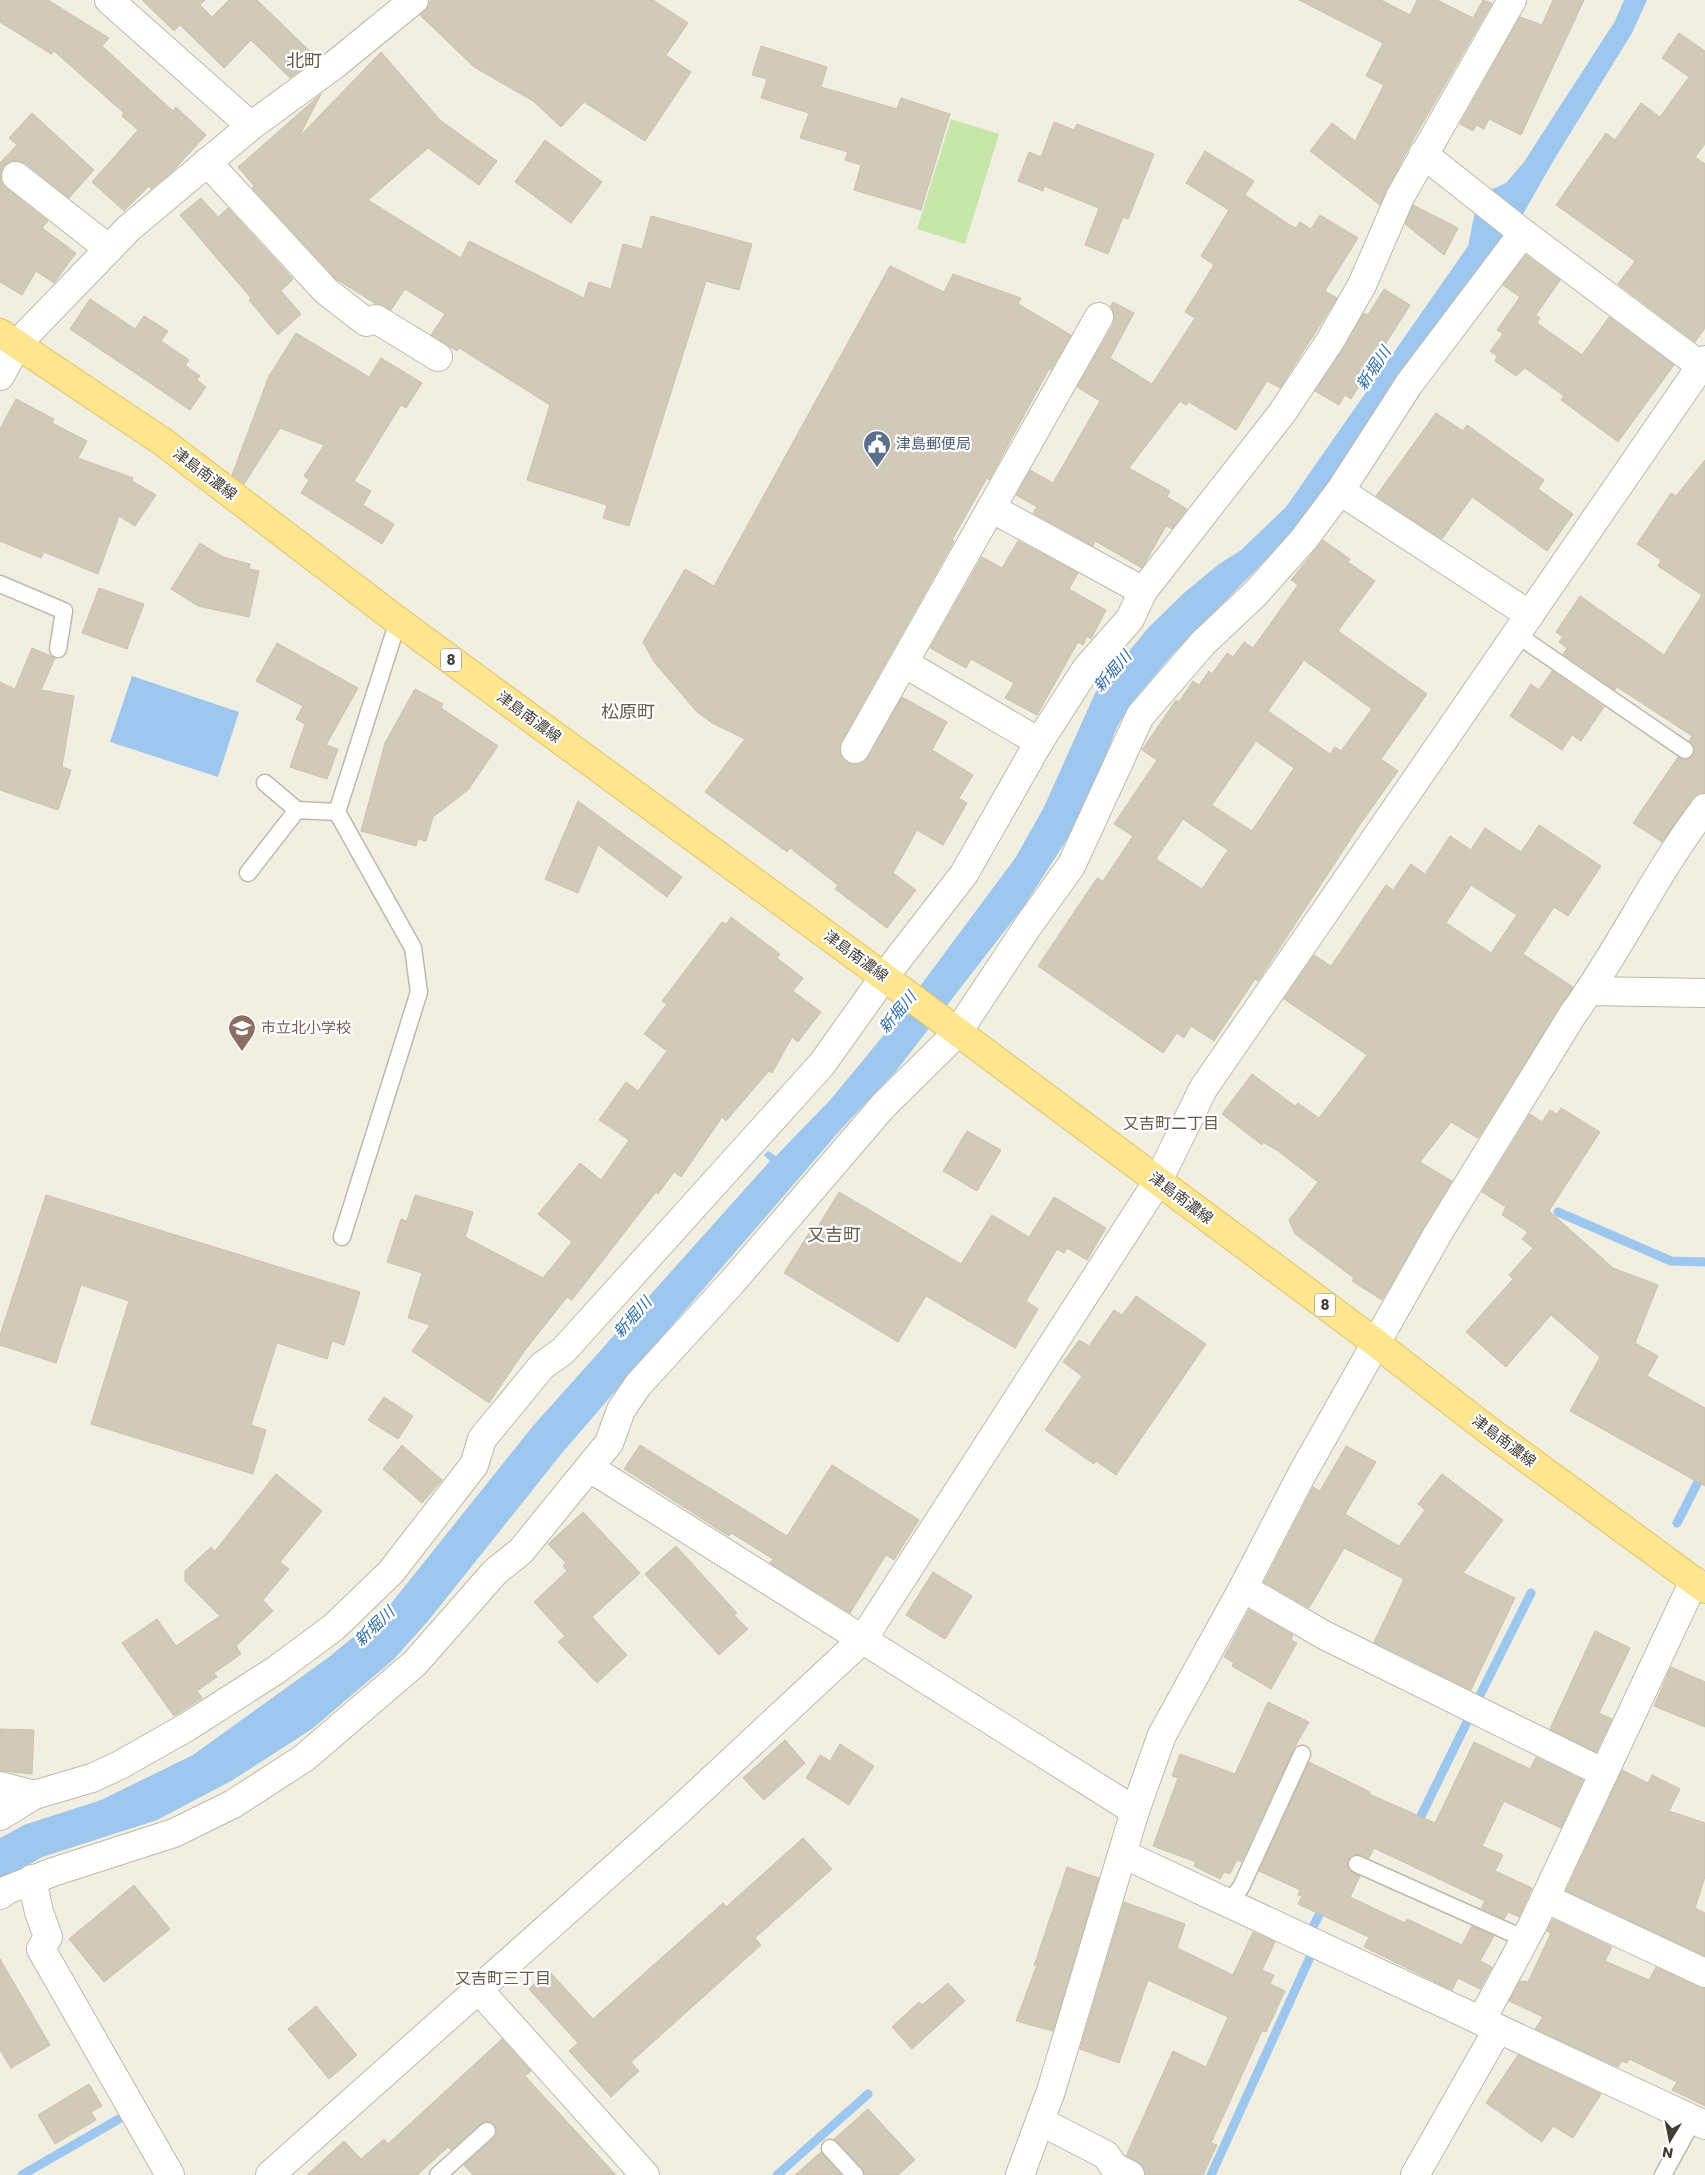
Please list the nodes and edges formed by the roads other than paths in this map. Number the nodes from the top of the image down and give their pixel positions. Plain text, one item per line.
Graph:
1 (109, 0) edge
2 (414, 0) edge
3 (1512, 0) edge
4 (251, 126) junction
5 (1423, 154) junction
6 (207, 162) junction
7 (16, 176) dead end
8 (1523, 233) junction
9 (109, 249) junction
10 (1099, 316) dead end
11 (9, 338) edge
12 (438, 357) dead end
13 (1704, 365) edge
14 (0, 376) edge
15 (1340, 491) junction
16 (991, 508) junction
17 (0, 584) edge
18 (1144, 591) junction
19 (398, 621) junction
20 (1523, 624) junction
21 (58, 649) dead end
22 (904, 663) junction
23 (1039, 742) junction
24 (855, 749) dead end
25 (1685, 750) dead end
26 (265, 783) dead end
27 (1705, 808) edge
28 (297, 810) junction
29 (337, 812) junction
30 (248, 873) dead end
31 (892, 983) junction
32 (1590, 991) junction
33 (1705, 994) edge
34 (951, 1028) junction
35 (1158, 1181) junction
36 (342, 1237) dead end
37 (1376, 1343) junction
38 (590, 1468) junction
39 (1700, 1585) edge
40 (1243, 1588) junction
41 (863, 1639) junction
42 (1302, 1754) dead end
43 (1604, 1773) junction
44 (0, 1786) edge
45 (34, 1794) junction
46 (1135, 1811) junction
47 (0, 1816) edge
48 (1123, 1854) junction
49 (1358, 1864) dead end
50 (32, 1879) junction
51 (0, 1895) edge
52 (1546, 1898) junction
53 (1229, 1903) junction
54 (1525, 1939) junction
55 (1705, 1973) edge
56 (478, 1989) junction
57 (1489, 2025) junction
58 (1040, 2121) junction
59 (1699, 2122) edge
60 (487, 2131) dead end
61 (830, 2148) dead end
62 (281, 2171) edge
63 (170, 2175) edge
64 (438, 2175) edge
65 (645, 2175) edge
66 (855, 2175) edge
67 (1020, 2175) edge
68 (1130, 2175) edge
69 (1416, 2175) edge
70 (1663, 2175) edge

1 - 4 street
2 - 4 street
3 - 5 street
4 - 6 street
5 - 8 street
5 - 18 street
6 - 9 street
6 - 12 street
7 - 9 street
8 - 13 street
8 - 15 street
9 - 11 street
10 - 16 street
11 - 14 street
11 - 19 main road, 津島南濃線 / 8
13 - 20 street
15 - 20 street
15 - 34 street
16 - 18 street
16 - 22 street
17 - 21 lane
18 - 23 street
19 - 29 lane
19 - 31 main road, 津島南濃線 / 8
20 - 25 lane
20 - 35 street
22 - 23 street
22 - 24 street
23 - 31 street
26 - 28 lane
27 - 32 street
28 - 29 lane
28 - 30 lane
29 - 36 lane
31 - 34 main road, 津島南濃線 / 8
31 - 45 street
32 - 33 street
32 - 37 street
34 - 35 main road, 津島南濃線 / 8
34 - 38 street
35 - 37 main road, 津島南濃線 / 8
35 - 41 street
37 - 39 main road, 津島南濃線 / 8
37 - 40 street
38 - 41 street
38 - 50 street
39 - 43 street
40 - 43 street
40 - 46 street
41 - 46 street
41 - 56 street
42 - 53 lane
43 - 52 street
44 - 45 street
45 - 47 street
46 - 48 street
48 - 53 street
48 - 58 street
49 - 54 lane
50 - 51 street
50 - 63 street
52 - 54 street
52 - 55 street
53 - 57 street
54 - 57 street
56 - 62 street
56 - 65 street
57 - 59 street
57 - 69 street
58 - 67 street
58 - 68 street
59 - 70 lane
60 - 64 lane
61 - 66 lane

